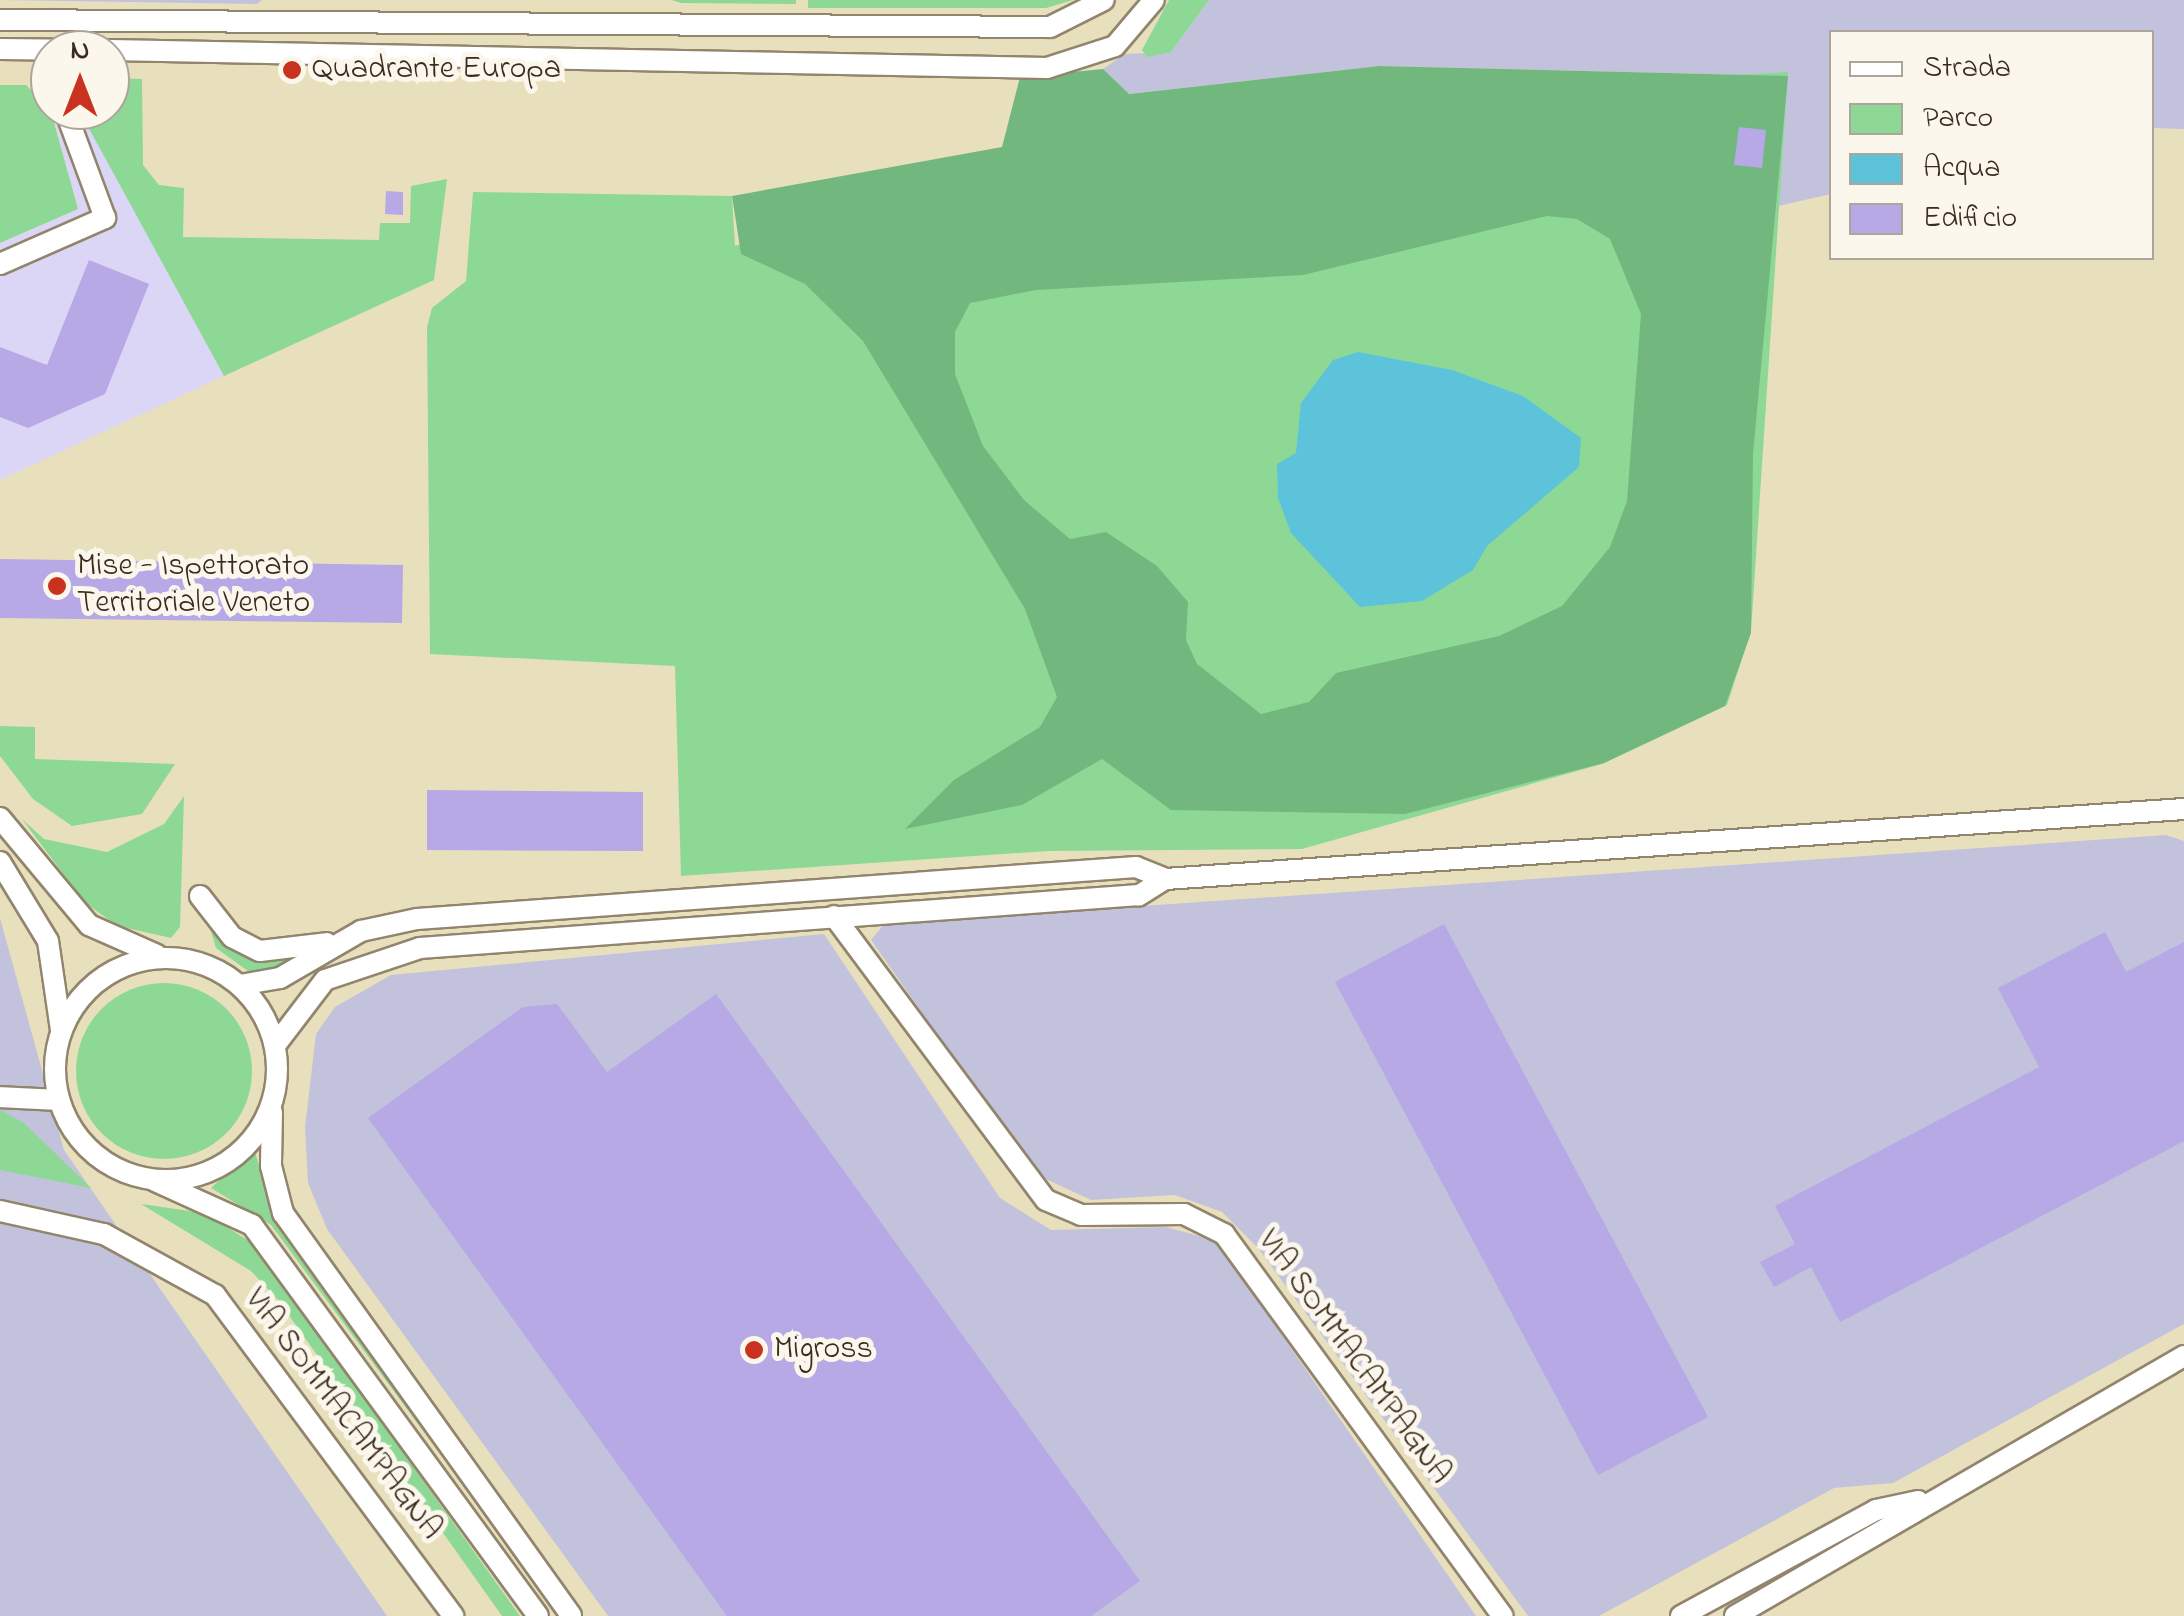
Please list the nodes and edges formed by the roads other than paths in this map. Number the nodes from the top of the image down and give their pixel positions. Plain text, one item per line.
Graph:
1 (1104, 0) edge
2 (1154, 0) edge
3 (0, 20) edge
4 (0, 50) edge
5 (30, 50) edge
6 (130, 50) edge
7 (72, 130) edge
8 (0, 264) edge
9 (2184, 809) edge
10 (0, 818) edge
11 (0, 862) edge
12 (1164, 879) junction
13 (200, 896) dead end
14 (834, 916) junction
15 (344, 940) junction
16 (169, 957) junction
17 (240, 985) junction
18 (61, 1030) junction
19 (276, 1044) junction
20 (0, 1097) edge
21 (58, 1100) junction
22 (272, 1104) junction
23 (154, 1180) junction
24 (0, 1211) edge
25 (2184, 1356) edge
26 (1920, 1501) junction
27 (453, 1616) edge
28 (538, 1616) edge
29 (571, 1616) edge
30 (1503, 1616) edge
31 (1681, 1616) edge
32 (1734, 1616) edge

1 - 3 street
2 - 6 street
4 - 5 street
7 - 8 street
9 - 12 street
10 - 16 street
11 - 18 street
12 - 14 street
12 - 15 street
13 - 15 street
14 - 19 street
14 - 30 street, VIA SOMMACAMPAGNA
15 - 17 street
16 - 17 street
16 - 18 street
17 - 19 street
18 - 21 street
19 - 22 street, VIA SOMMACAMPAGNA
20 - 21 street
21 - 23 street, VIA SOMMACAMPAGNA
22 - 23 street
22 - 29 street, VIA SOMMACAMPAGNA
23 - 28 street, VIA SOMMACAMPAGNA
24 - 27 street, VIA SOMMACAMPAGNA
25 - 26 street
26 - 31 street
26 - 32 street

